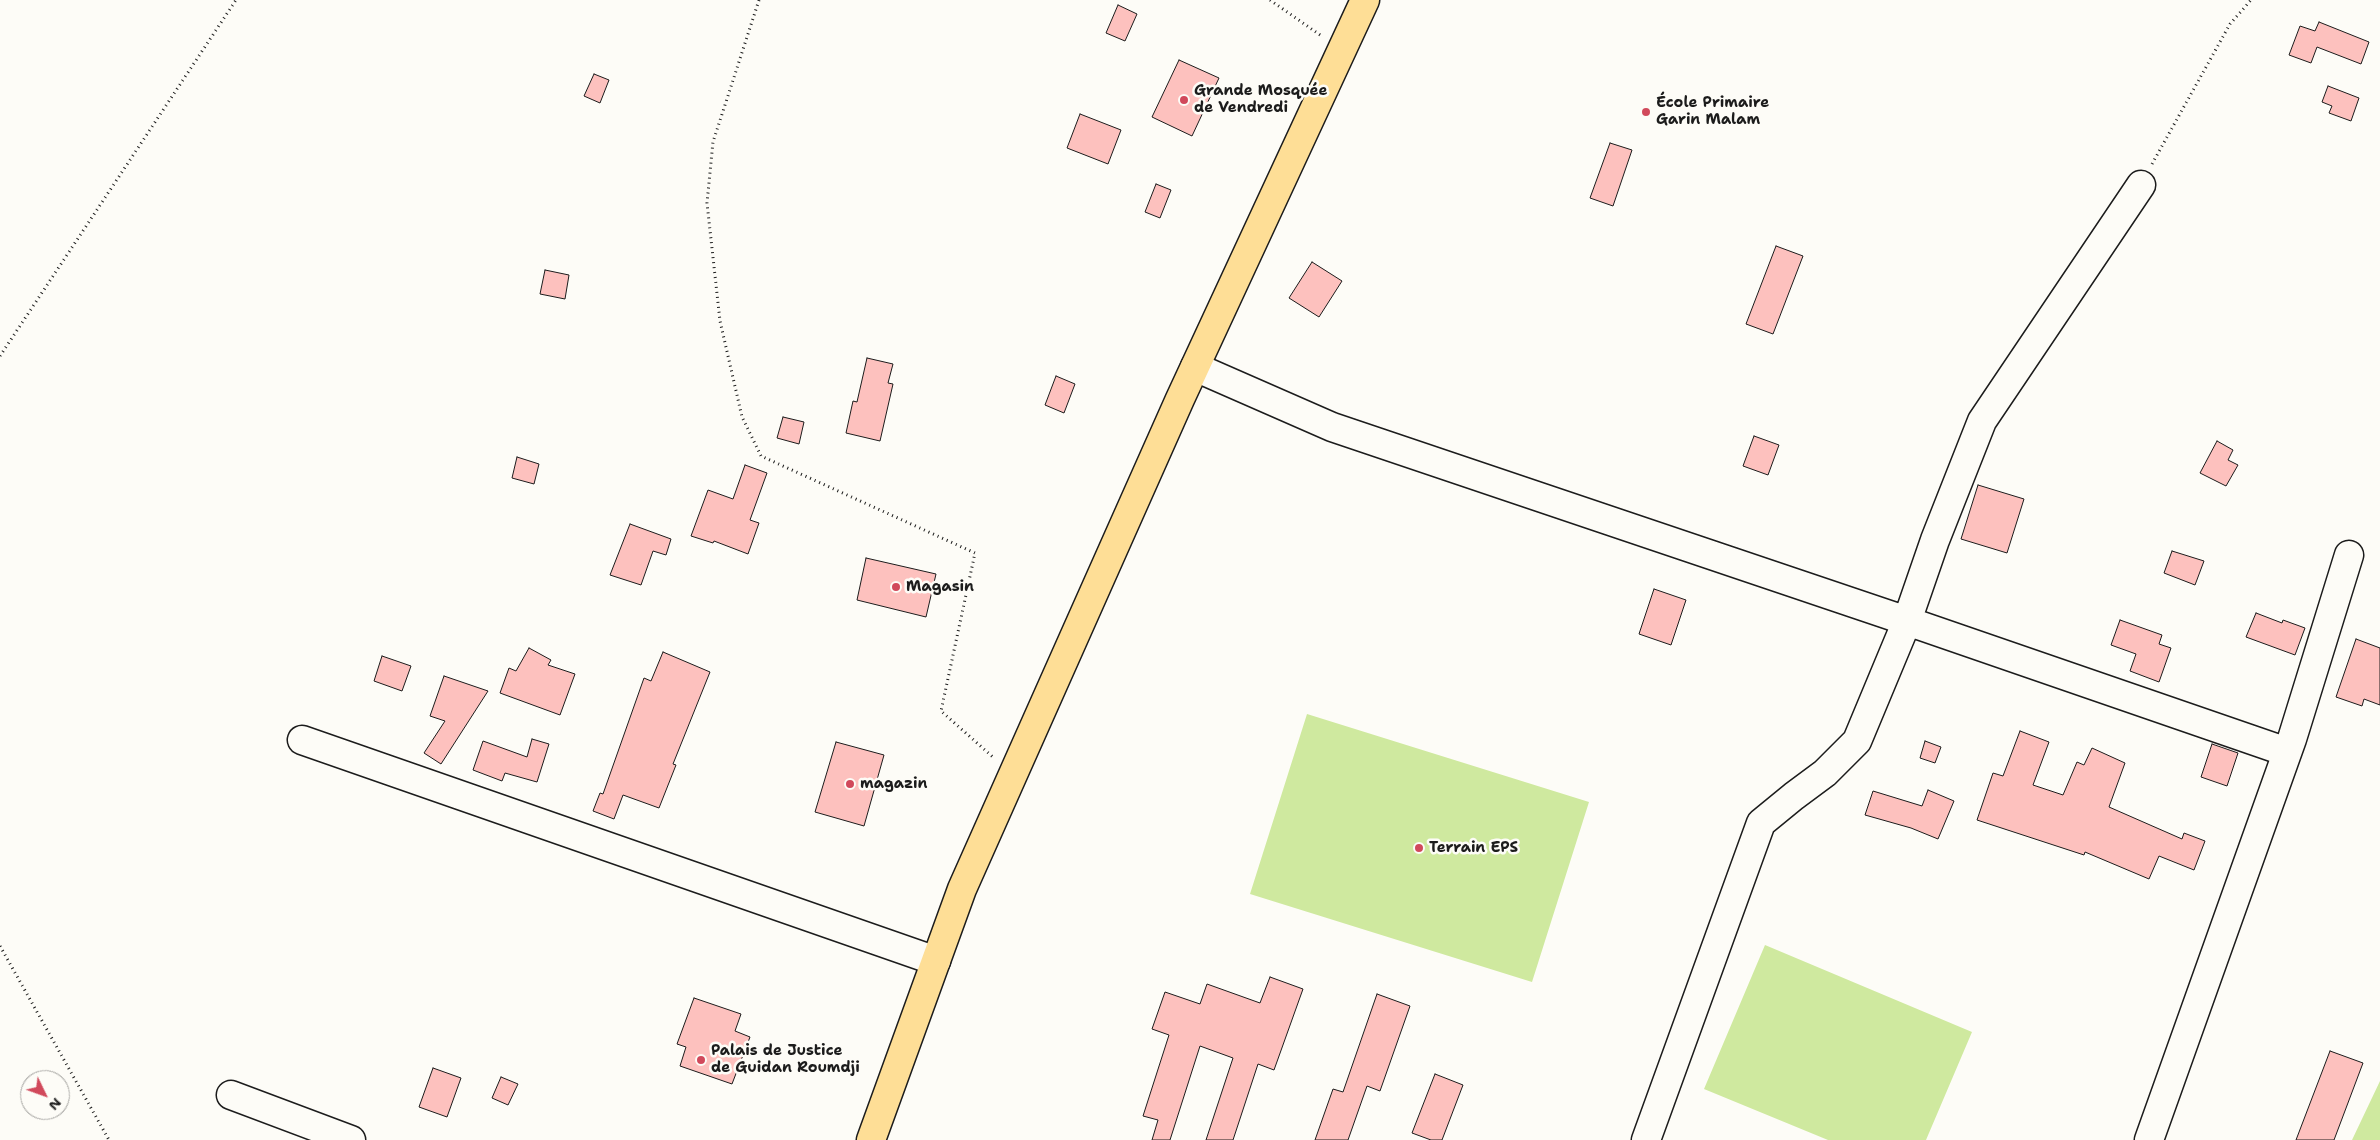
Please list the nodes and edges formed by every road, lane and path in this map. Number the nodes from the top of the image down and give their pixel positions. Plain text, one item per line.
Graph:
1 (236, 0) edge
2 (759, 0) edge
3 (1270, 0) edge
4 (1365, 0) edge
5 (2251, 0) edge
6 (1342, 50) junction
7 (2141, 184) joint
8 (0, 356) edge
9 (1195, 367) junction
10 (2349, 555) dead end
11 (1907, 621) junction
12 (302, 740) dead end
13 (2287, 752) junction
14 (1013, 775) junction
15 (0, 946) edge
16 (936, 961) junction
17 (231, 1095) dead end
18 (109, 1140) edge
19 (351, 1140) edge
20 (871, 1140) edge
21 (1646, 1140) edge
22 (2149, 1140) edge

1 - 8 path
2 - 14 path
3 - 6 path
4 - 6 highway
5 - 7 path
6 - 9 highway
7 - 11 street
9 - 11 street
9 - 14 highway
10 - 13 street
11 - 13 street
11 - 21 street
12 - 16 street
13 - 22 street
14 - 16 highway
15 - 18 path
16 - 20 highway
17 - 19 street

